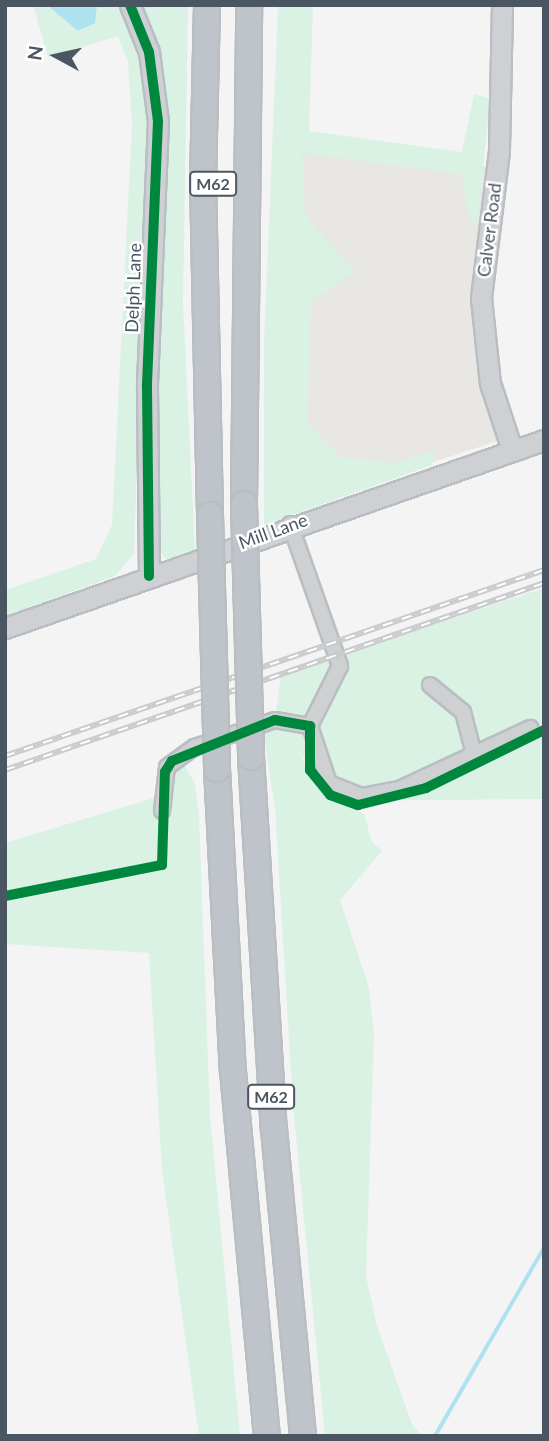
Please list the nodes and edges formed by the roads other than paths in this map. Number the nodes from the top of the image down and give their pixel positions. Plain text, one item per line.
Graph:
1 (130, 5) edge
2 (206, 5) edge
3 (219, 5) edge
4 (249, 5) edge
5 (265, 5) edge
6 (502, 5) edge
7 (244, 356) junction
8 (208, 363) junction
9 (544, 440) edge
10 (512, 450) junction
11 (290, 524) junction
12 (149, 576) junction
13 (5, 628) edge
14 (430, 685) dead end
15 (310, 726) junction
16 (530, 728) dead end
17 (475, 758) junction
18 (162, 811) dead end
19 (267, 1436) edge
20 (303, 1436) edge

1 - 12 street, Delph Lane
2 - 8 highway
3 - 8 highway, M62
4 - 7 highway, M62
5 - 7 highway
6 - 10 street, Calver Road
7 - 20 highway, M62, bridge
8 - 19 highway, M62, bridge
9 - 10 street, Mill Lane
10 - 11 street, Mill Lane
11 - 12 street, Mill Lane
11 - 15 street
12 - 13 street, Mill Lane
14 - 17 street
15 - 17 street
15 - 18 street
16 - 17 street

